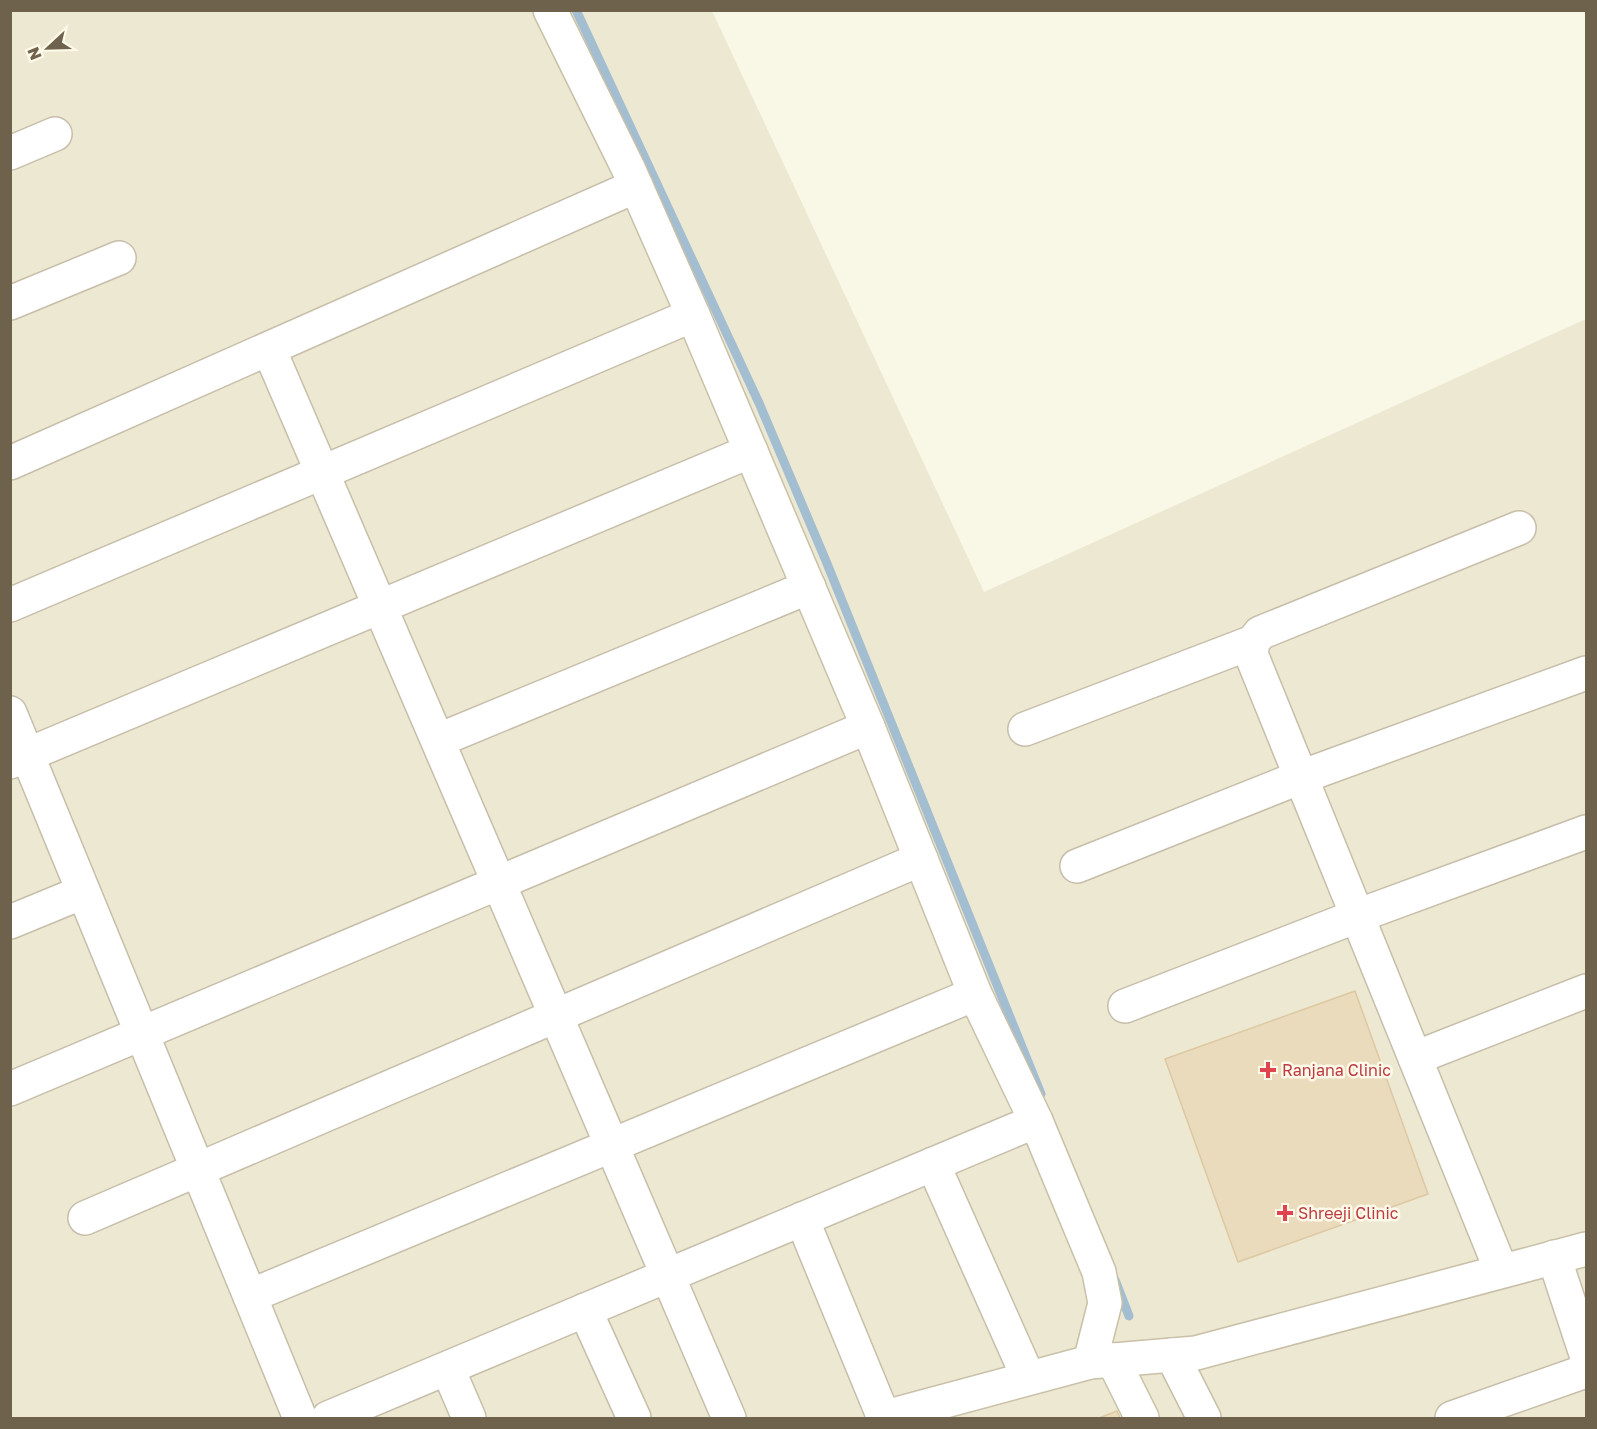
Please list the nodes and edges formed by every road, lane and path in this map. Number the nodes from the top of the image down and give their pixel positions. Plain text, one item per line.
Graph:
1 (550, 10) edge
2 (55, 134) dead end
3 (10, 153) edge
4 (636, 186) junction
5 (119, 258) dead end
6 (10, 303) edge
7 (693, 315) junction
8 (269, 349) junction
9 (751, 451) junction
10 (10, 463) edge
11 (322, 472) junction
12 (1519, 528) dead end
13 (809, 587) junction
14 (10, 605) edge
15 (381, 607) junction
16 (1252, 642) junction
17 (1587, 673) edge
18 (10, 712) edge
19 (868, 727) junction
20 (1025, 729) dead end
21 (439, 741) junction
22 (20, 758) edge
23 (1301, 777) junction
24 (1587, 832) edge
25 (921, 859) junction
26 (1077, 866) dead end
27 (500, 882) junction
28 (83, 892) junction
29 (1357, 916) junction
30 (10, 922) edge
31 (1587, 992) edge
32 (975, 994) junction
33 (1125, 1006) dead end
34 (558, 1015) junction
35 (141, 1034) junction
36 (1415, 1058) junction
37 (10, 1089) edge
38 (1036, 1121) junction
39 (613, 1145) junction
40 (933, 1164) junction
41 (198, 1170) junction
42 (85, 1218) dead end
43 (802, 1219) junction
44 (1587, 1249) edge
45 (1554, 1257) junction
46 (1501, 1270) junction
47 (669, 1275) junction
48 (250, 1296) junction
49 (585, 1310) junction
50 (1587, 1354) edge
51 (1172, 1355) junction
52 (1102, 1361) junction
53 (448, 1369) junction
54 (1587, 1371) edge
55 (1028, 1377) junction
56 (883, 1418) edge
57 (1454, 1418) edge
58 (300, 1419) edge
59 (328, 1419) edge
60 (469, 1419) edge
61 (634, 1419) edge
62 (729, 1419) edge
63 (1142, 1419) edge
64 (1204, 1419) edge

1 - 4 street
2 - 3 street
4 - 7 street
4 - 8 street
5 - 6 street
7 - 9 street
7 - 11 street
8 - 10 street
8 - 11 street
9 - 13 street
9 - 15 street
11 - 14 street
11 - 15 street
12 - 16 street
13 - 19 street
13 - 21 street
15 - 21 street
15 - 22 street
16 - 20 street
16 - 23 street
17 - 23 street
18 - 22 street
19 - 25 street
19 - 27 street
21 - 27 street
22 - 28 street
23 - 26 street
23 - 29 street
24 - 29 street
25 - 32 street
25 - 34 street
27 - 34 street
27 - 35 street
28 - 30 street
28 - 35 street
29 - 33 street
29 - 36 street
31 - 36 street
32 - 38 street
32 - 39 street
34 - 39 street
34 - 41 street
35 - 37 street
35 - 41 street
36 - 46 street
38 - 40 street
38 - 52 street
39 - 47 street
39 - 48 street
40 - 43 street
40 - 55 street
41 - 42 street
41 - 48 street
43 - 47 street
43 - 56 street
44 - 45 street
45 - 46 street
45 - 50 street
46 - 51 street
47 - 49 street
47 - 62 street
48 - 58 street
49 - 53 street
49 - 61 street
51 - 52 street
51 - 64 street
52 - 55 street
52 - 63 street
53 - 59 street
53 - 60 street
54 - 57 street
55 - 56 street

